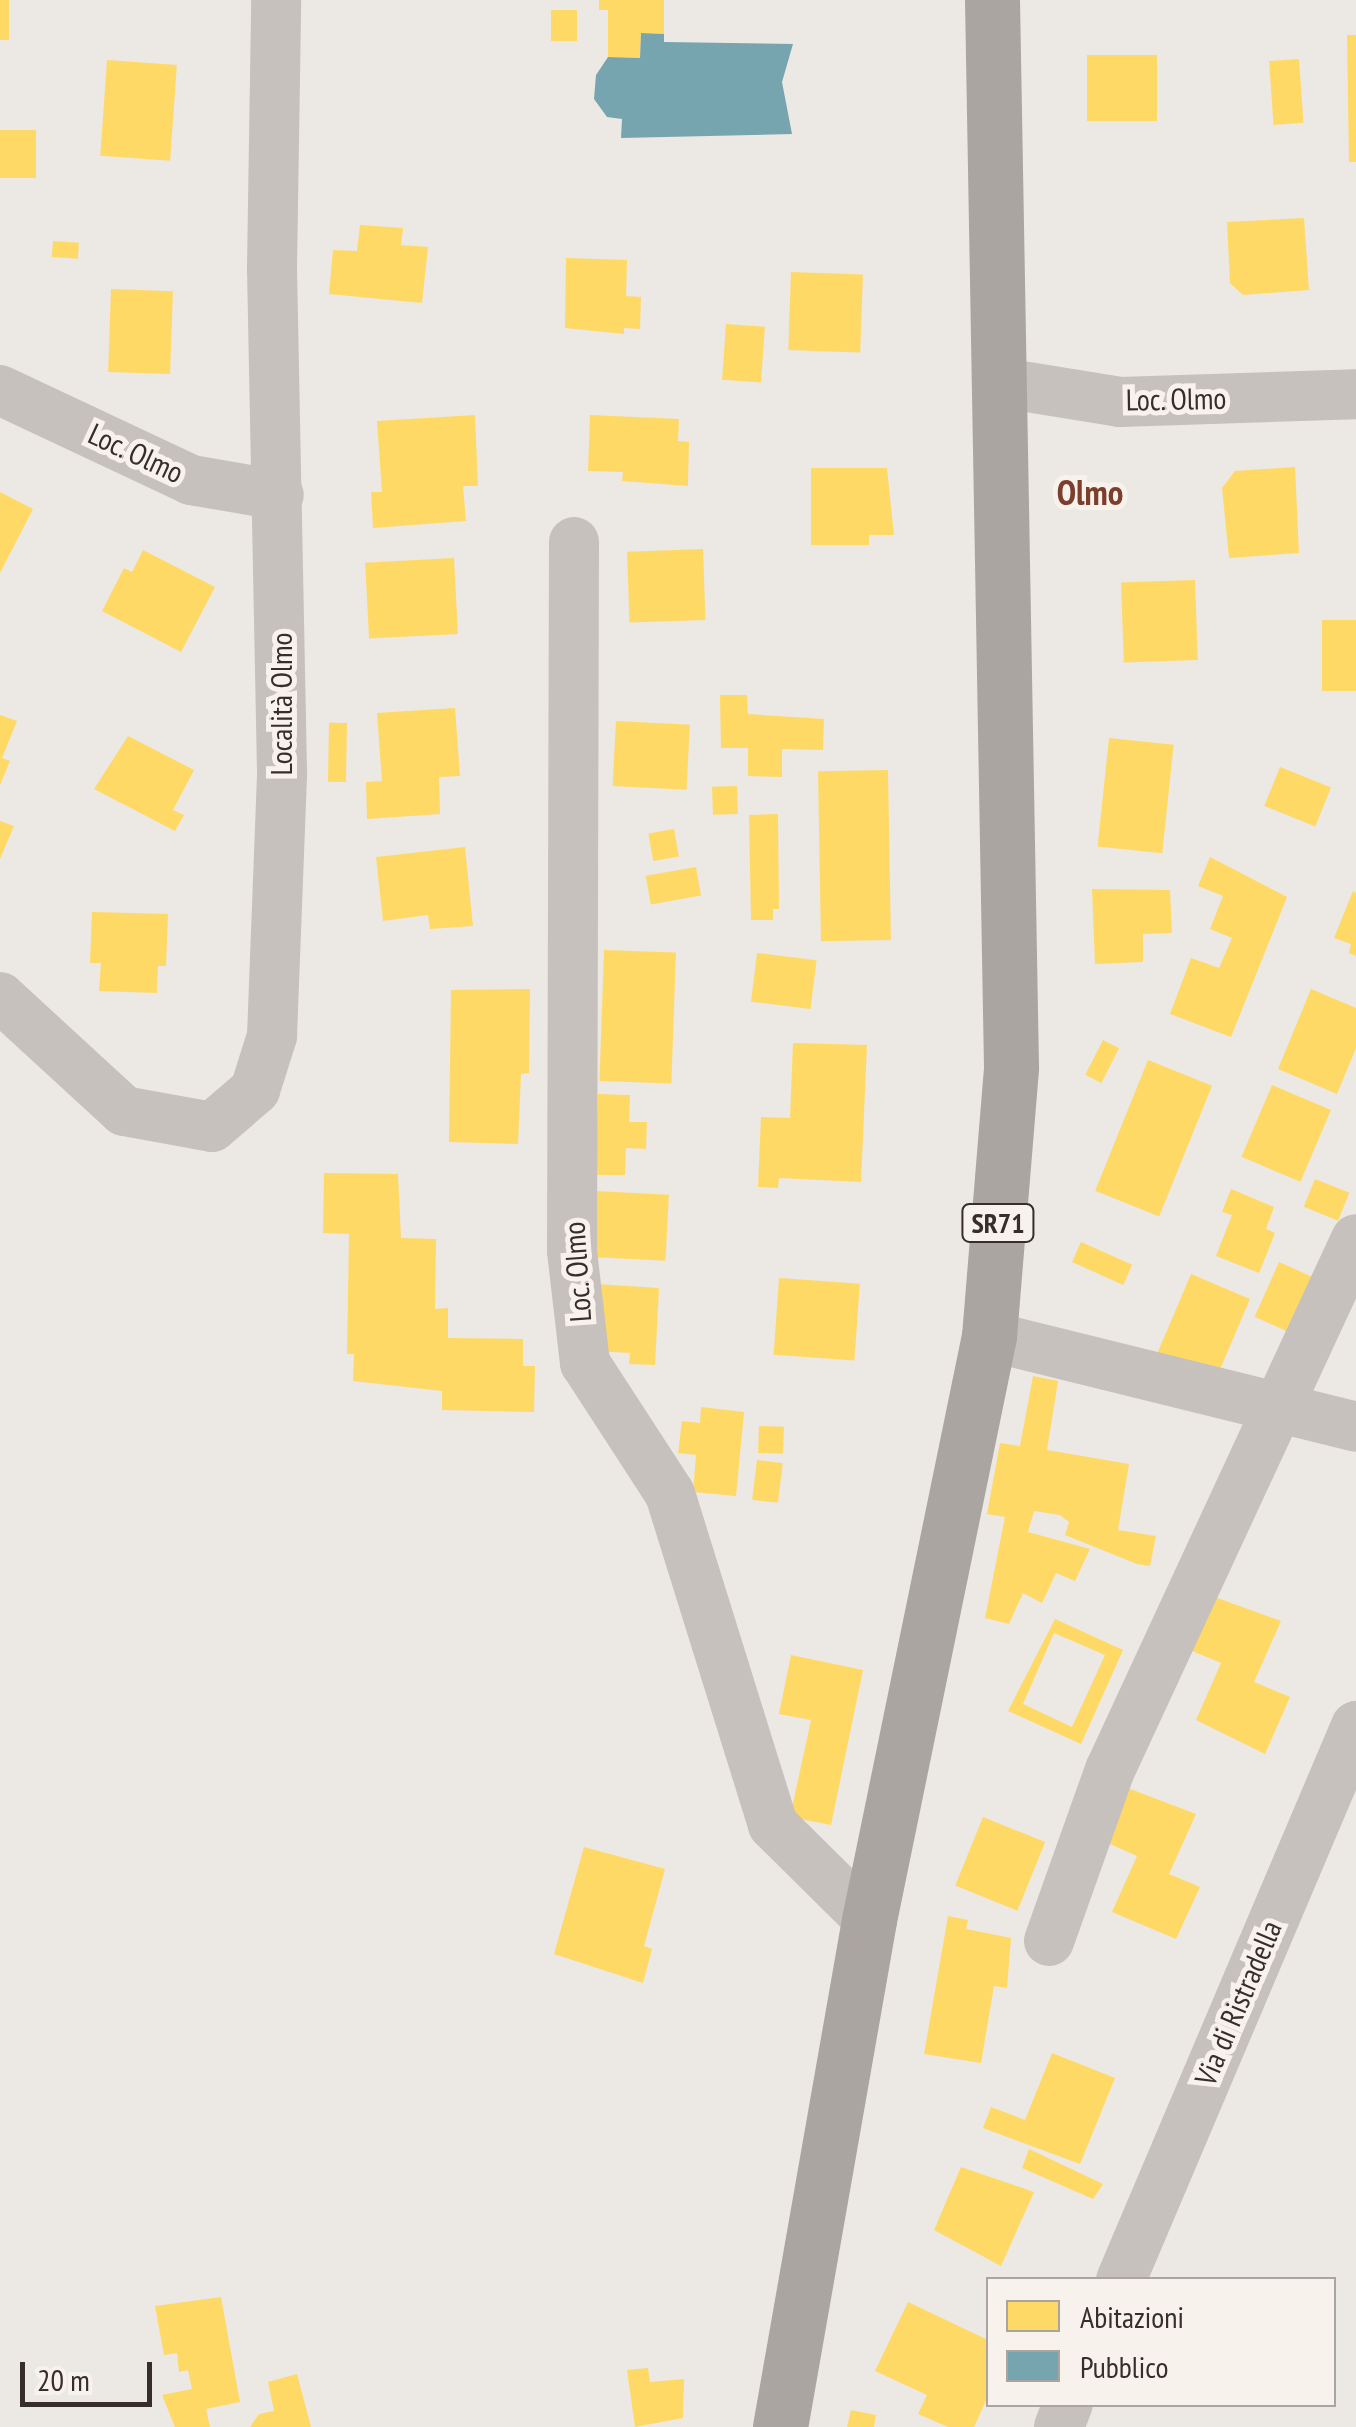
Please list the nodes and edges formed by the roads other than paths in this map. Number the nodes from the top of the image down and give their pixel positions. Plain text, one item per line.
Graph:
1 (276, 0) edge
2 (992, 0) edge
3 (997, 382) junction
4 (0, 390) edge
5 (1356, 394) edge
6 (279, 495) junction
7 (574, 542) dead end
8 (0, 997) edge
9 (1356, 1239) edge
10 (989, 1336) junction
11 (1280, 1412) junction
12 (1356, 1427) edge
13 (1356, 1726) edge
14 (870, 1920) junction
15 (1049, 1941) dead end
16 (1122, 2277) edge
17 (780, 2427) edge

1 - 6 street, Località Olmo
2 - 3 main road, SR71
3 - 5 street, Loc. Olmo
3 - 10 main road, SR71
4 - 6 street, Loc. Olmo
6 - 8 street, Località Olmo
7 - 14 street, Loc. Olmo
9 - 11 street
10 - 11 street
10 - 14 main road, SR71
11 - 12 street
11 - 15 street
13 - 16 street, Via di Ristradella
14 - 17 main road, SR71

